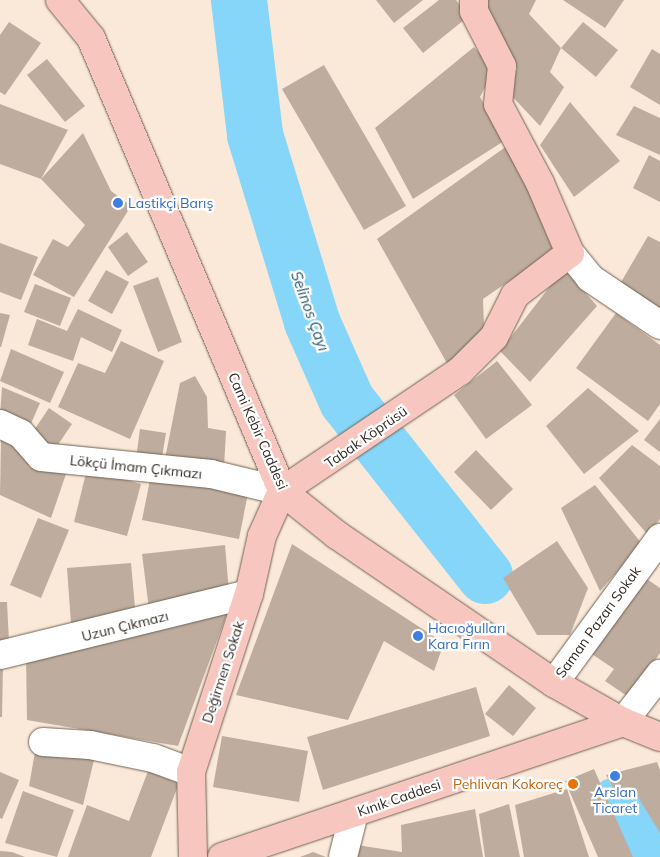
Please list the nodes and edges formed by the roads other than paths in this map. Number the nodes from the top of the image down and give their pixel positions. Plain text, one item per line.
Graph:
1 (60, 0) edge
2 (474, 0) edge
3 (570, 253) junction
4 (660, 325) edge
5 (0, 424) edge
6 (282, 491) junction
7 (660, 538) edge
8 (249, 594) junction
9 (0, 655) edge
10 (660, 674) edge
11 (554, 683) junction
12 (624, 722) junction
13 (660, 737) edge
14 (43, 742) dead end
15 (190, 772) junction
16 (354, 813) junction
17 (192, 857) edge
18 (222, 857) edge
19 (343, 857) edge

1 - 6 main road, Cami Kebir Caddesi
2 - 3 main road
3 - 4 street
3 - 6 main road, Tabak Köprüsü
5 - 6 street, Lökçü İmam Çıkmazı
6 - 8 main road, Değirmen Sokak
6 - 11 main road, Cami Kebir Caddesi
7 - 11 street, Saman Pazarı Sokak
8 - 9 street, Uzun Çıkmazı
8 - 15 main road, Değirmen Sokak
10 - 12 street
11 - 12 main road, Cami Kebir Caddesi
12 - 13 main road
12 - 16 main road, Kınık Caddesi
14 - 15 street
15 - 17 main road, Değirmen Sokak
16 - 18 main road, Kınık Caddesi
16 - 19 street

